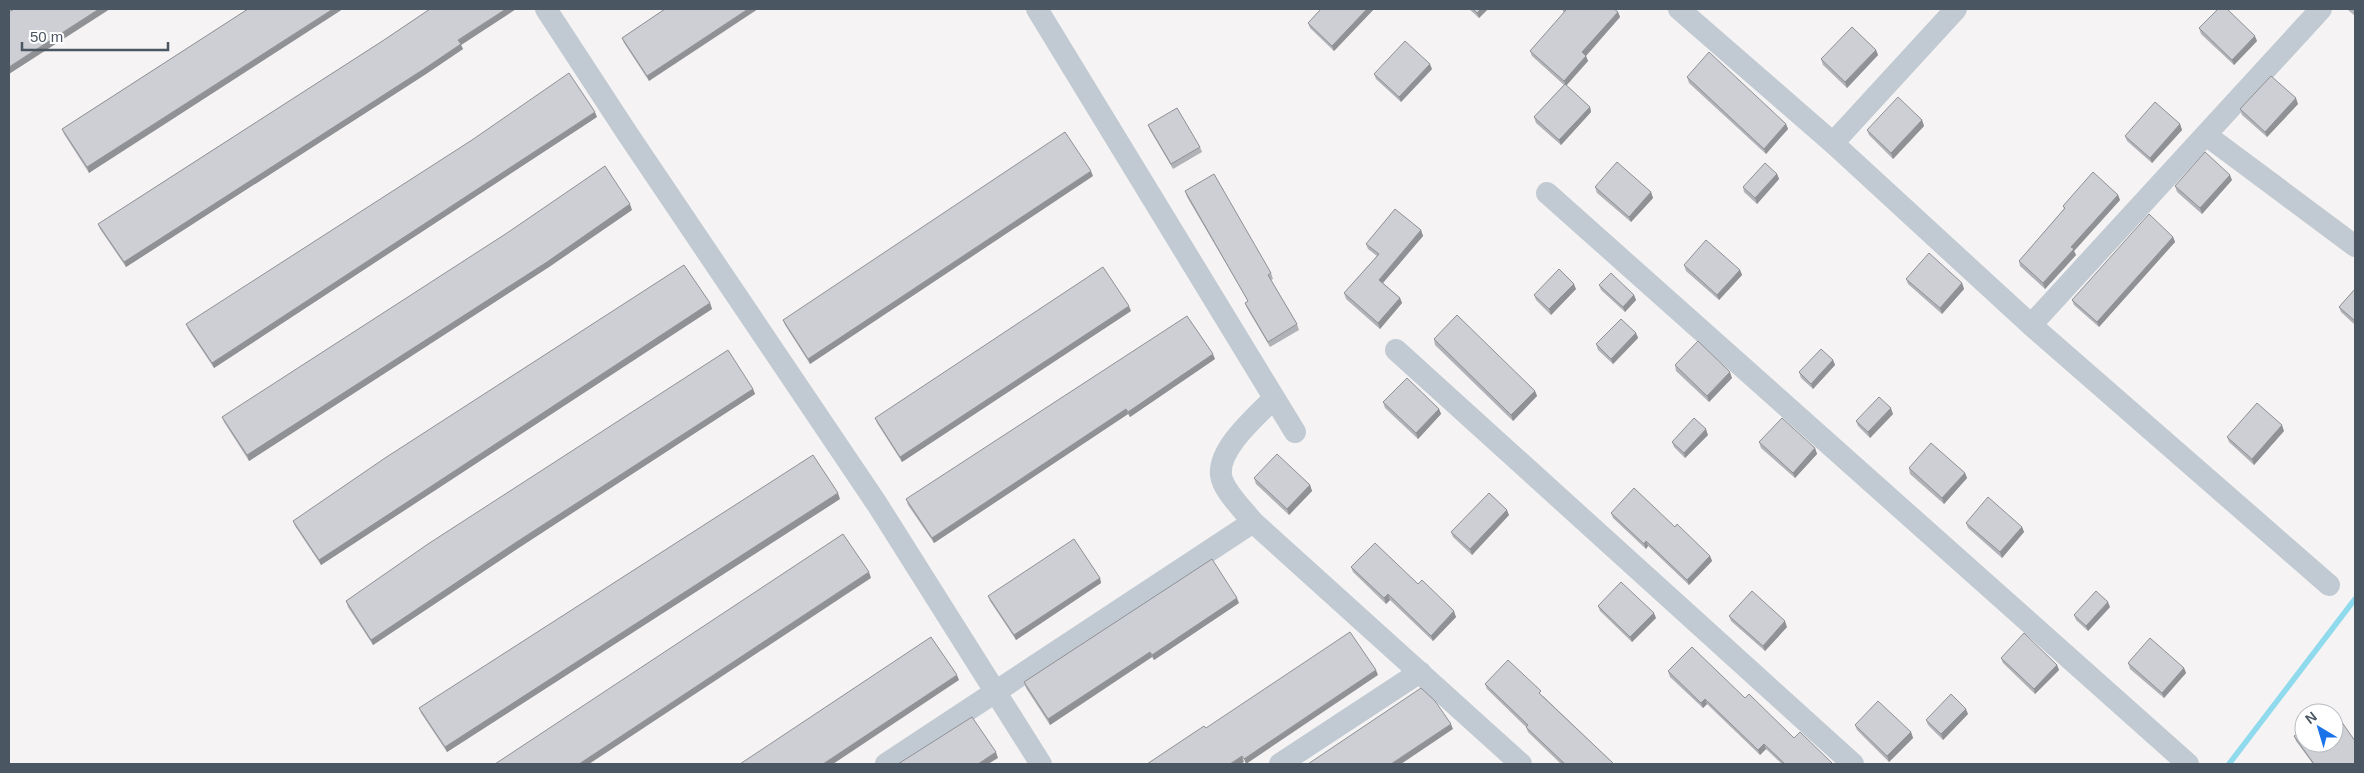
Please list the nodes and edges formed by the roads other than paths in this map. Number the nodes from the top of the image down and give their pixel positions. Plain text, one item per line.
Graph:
1 (546, 9) edge
2 (1036, 9) edge
3 (1680, 9) edge
4 (1956, 9) edge
5 (2321, 9) edge
6 (2206, 135) junction
7 (1832, 143) junction
8 (1547, 193) dead end
9 (2355, 246) edge
10 (2032, 326) junction
11 (1396, 350) dead end
12 (1274, 398) junction
13 (1295, 432) dead end
14 (1253, 522) junction
15 (2329, 585) dead end
16 (1420, 672) junction
17 (994, 692) junction
18 (886, 764) edge
19 (1041, 764) edge
20 (1280, 764) edge
21 (1521, 764) edge
22 (1853, 764) edge
23 (2188, 764) edge

1 - 17 street
2 - 12 street
3 - 7 street
4 - 7 street
5 - 6 street
6 - 9 street
6 - 10 street
7 - 10 street
8 - 23 street
10 - 15 street
11 - 22 street
12 - 13 street
12 - 14 street
14 - 16 street
14 - 17 street
16 - 20 street
16 - 21 street
17 - 18 street
17 - 19 street

